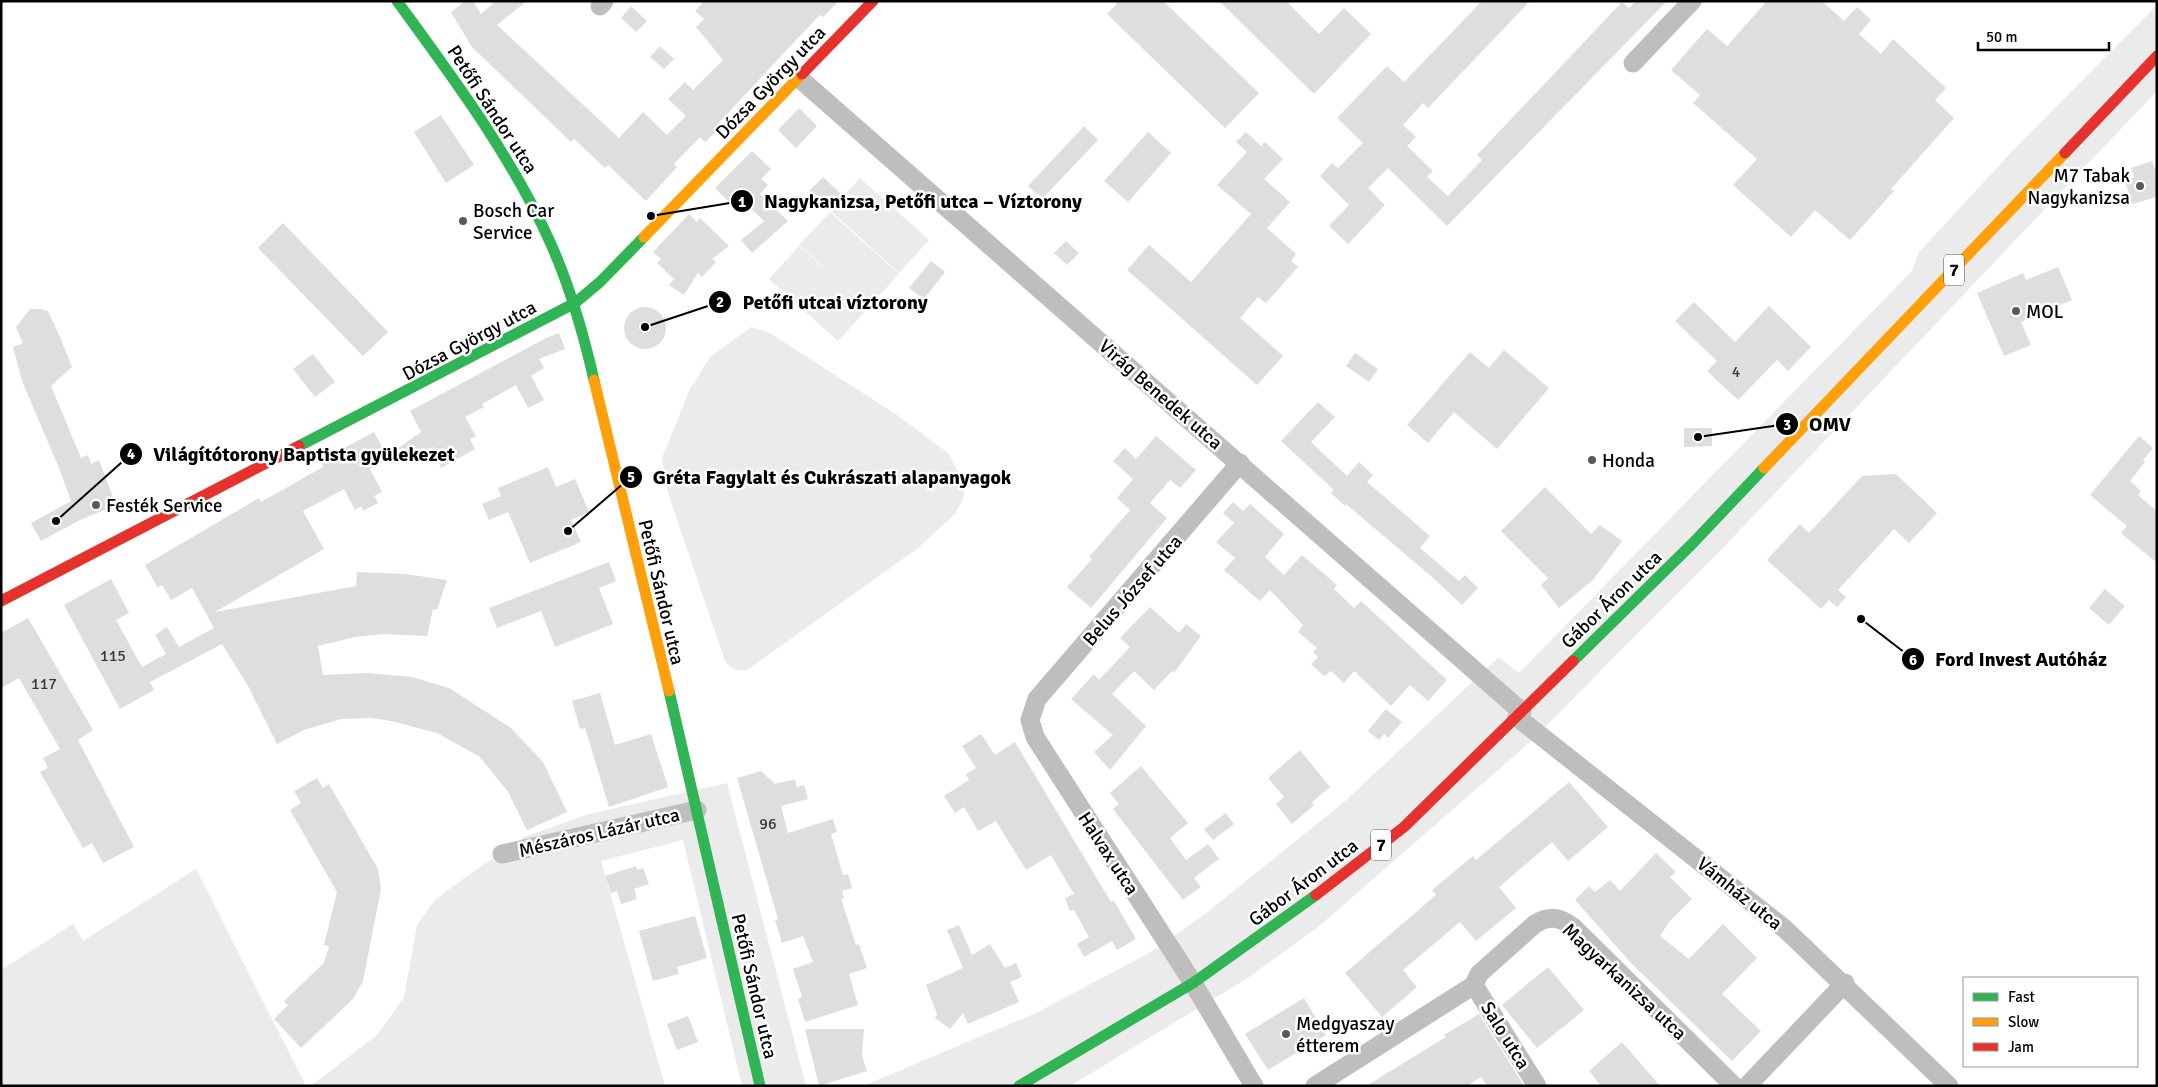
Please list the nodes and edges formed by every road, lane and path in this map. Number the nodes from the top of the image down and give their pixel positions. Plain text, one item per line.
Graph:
1 (397, 1) edge
2 (873, 1) edge
3 (1692, 1) edge
4 (2157, 56) edge
5 (1633, 63) dead end
6 (799, 78) junction
7 (574, 303) junction
8 (1240, 463) junction
9 (1, 601) edge
10 (1519, 714) junction
11 (1030, 720) joint
12 (697, 810) junction
13 (502, 854) dead end
14 (1193, 983) junction
15 (1845, 984) junction
16 (1474, 985) junction
17 (760, 1086) edge
18 (1019, 1086) edge
19 (1254, 1086) edge
20 (1315, 1086) edge
21 (1537, 1086) edge
22 (1734, 1086) edge
23 (1747, 1086) edge
24 (1949, 1086) edge

1 - 7 street, Petőfi Sándor utca
2 - 6 street, Dózsa György utca
3 - 5 street
4 - 10 street, Gábor Áron utca / 7
6 - 7 street, Dózsa György utca
6 - 8 street, Virág Benedek utca
7 - 9 street, Dózsa György utca
7 - 12 street, Petőfi Sándor utca
8 - 10 street, Virág Benedek utca
8 - 11 street, Belus József utca
10 - 14 street, Gábor Áron utca / 7
10 - 15 street, Vámház utca
11 - 14 street, Halvax utca
12 - 13 street, Mészáros Lázár utca
12 - 17 street, Petőfi Sándor utca
14 - 18 street, Gábor Áron utca / 7
14 - 19 street, Halvax utca
15 - 23 street
15 - 24 street, Vámház utca
16 - 20 street, Magyarkanizsa utca
16 - 21 street, Salo utca
16 - 22 street, Magyarkanizsa utca

